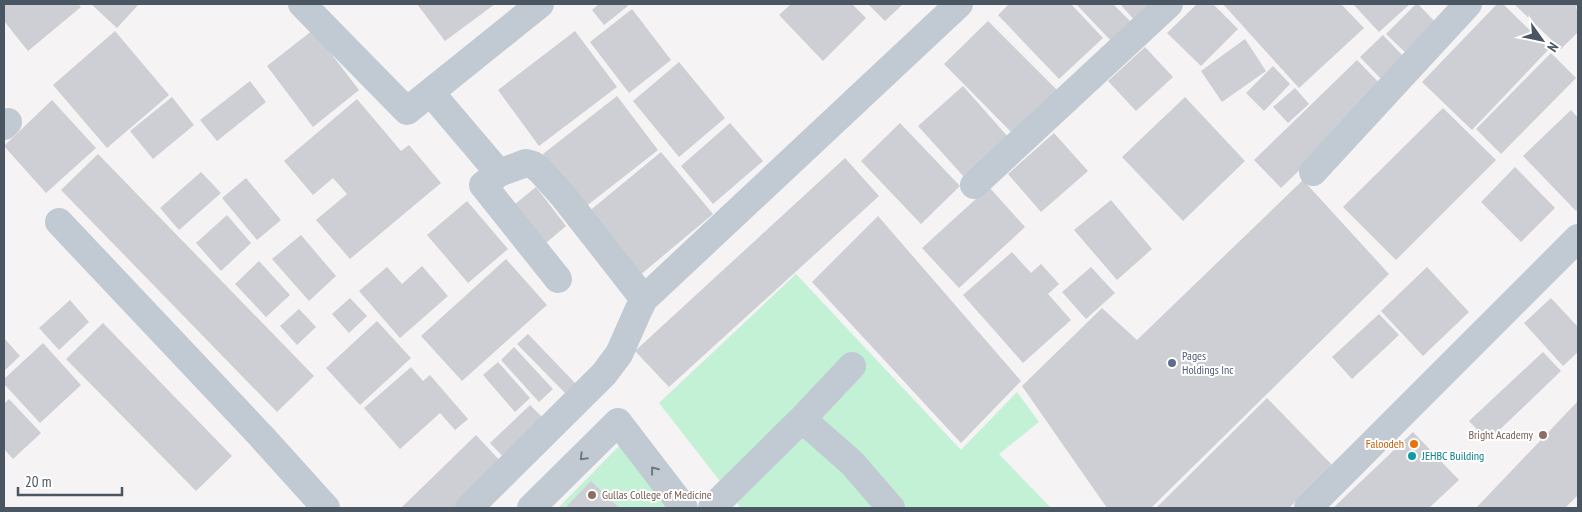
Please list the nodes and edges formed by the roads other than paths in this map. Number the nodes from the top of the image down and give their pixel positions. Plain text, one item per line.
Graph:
1 (302, 4) edge
2 (540, 4) edge
3 (959, 4) edge
4 (1169, 4) edge
5 (1468, 4) edge
6 (430, 93) junction
7 (1313, 172) dead end
8 (499, 173) junction
9 (974, 185) dead end
10 (59, 222) dead end
11 (1578, 238) edge
12 (558, 279) dead end
13 (644, 299) junction
14 (852, 366) dead end
15 (802, 419) junction
16 (326, 508) edge
17 (469, 508) edge
18 (531, 508) edge
19 (684, 508) edge
20 (712, 508) edge
21 (890, 508) edge
22 (1308, 508) edge

1 - 6 street
2 - 6 street
3 - 13 street
4 - 9 street
5 - 7 street
6 - 8 street
8 - 12 street
8 - 13 street
10 - 16 street
11 - 22 street
13 - 17 street
14 - 15 street
15 - 20 street
15 - 21 street
19 -> 18 street

